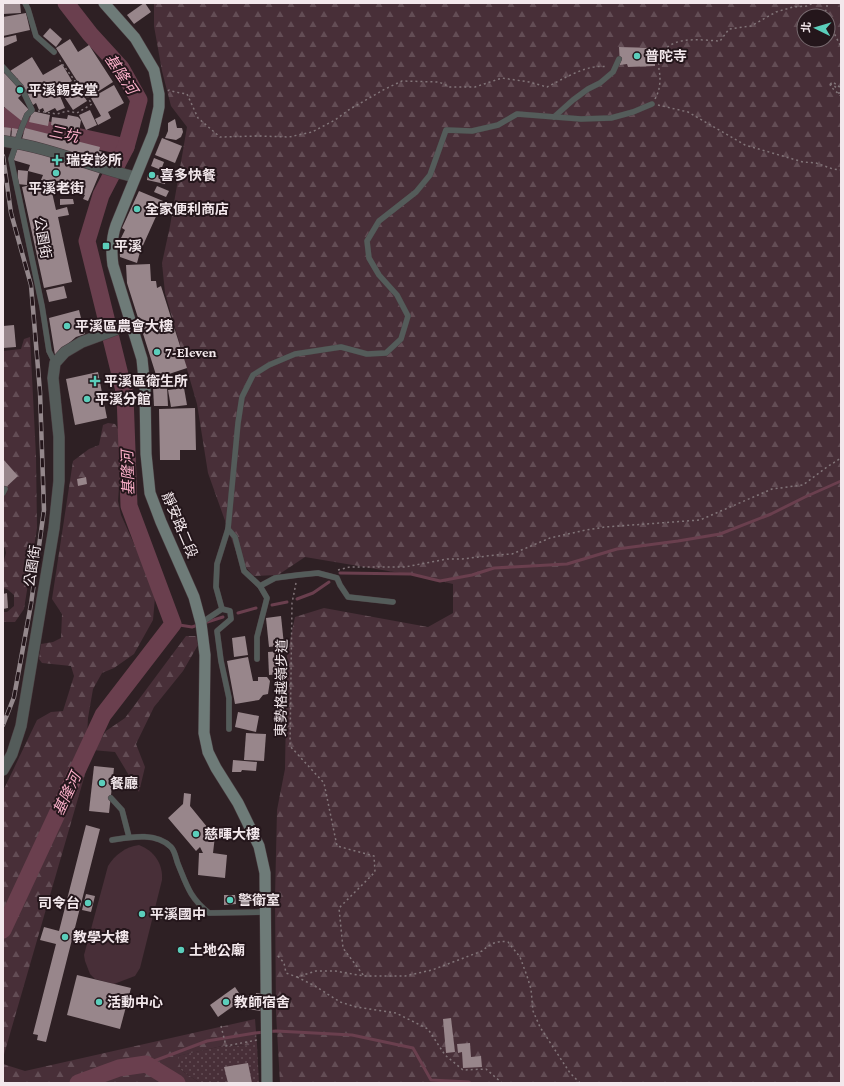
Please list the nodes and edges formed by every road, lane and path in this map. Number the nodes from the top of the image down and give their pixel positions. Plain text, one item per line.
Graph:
1 (25, 3) edge
2 (104, 3) edge
3 (813, 3) edge
4 (30, 6) edge
5 (836, 37) edge
6 (841, 47) edge
7 (54, 52) joint
8 (618, 59) dead end
9 (3, 67) edge
10 (613, 72) junction
11 (830, 84) junction
12 (841, 88) edge
13 (841, 91) edge
14 (838, 93) junction
15 (159, 94) junction
16 (841, 96) edge
17 (652, 104) junction
18 (32, 110) junction
19 (554, 117) junction
20 (3, 141) edge
21 (17, 143) junction
22 (841, 170) edge
23 (134, 177) junction
24 (131, 324) junction
25 (55, 363) junction
26 (841, 458) edge
27 (228, 529) junction
28 (338, 570) dead end
29 (298, 575) junction
30 (260, 586) junction
31 (393, 602) dead end
32 (222, 609) junction
33 (202, 626) junction
34 (257, 659) dead end
35 (229, 729) dead end
36 (3, 770) edge
37 (111, 798) dead end
38 (129, 837) junction
39 (112, 840) dead end
40 (266, 912) junction
41 (208, 913) junction
42 (155, 917) dead end
43 (278, 956) dead end
44 (364, 976) junction
45 (297, 977) junction
46 (220, 1026) dead end
47 (267, 1038) junction
48 (267, 1083) edge
49 (502, 1083) edge
50 (580, 1083) edge

1 - 4 lane
2 - 15 main road, 靜安路二段
3 - 17 path
4 - 7 lane
5 - 6 path
7 - 18 path
8 - 10 lane
9 - 18 lane
10 - 15 path
10 - 19 lane
11 - 12 path
11 - 13 path
11 - 14 path
13 - 14 path
14 - 16 path
15 - 23 main road, 靜安路二段
17 - 19 lane
17 - 22 path
18 - 21 lane, 公園街
19 - 27 lane
20 - 21 street
21 - 23 street
21 - 25 lane, 公園街
23 - 24 main road, 靜安路二段
24 - 25 street
24 - 33 main road, 靜安路二段
25 - 36 street, 公園街
26 - 28 path
27 - 30 lane
27 - 32 lane
29 - 30 lane
29 - 31 lane
29 - 44 path, 東勢格越嶺步道
30 - 34 lane
32 - 33 lane
32 - 35 lane
33 - 40 main road, 靜安路二段
37 - 38 lane
38 - 39 lane
38 - 41 lane
40 - 41 lane
40 - 47 main road, 靜安路二段
41 - 42 path
43 - 45 path
44 - 45 path
44 - 50 path
45 - 49 path
46 - 47 path
47 - 48 main road

